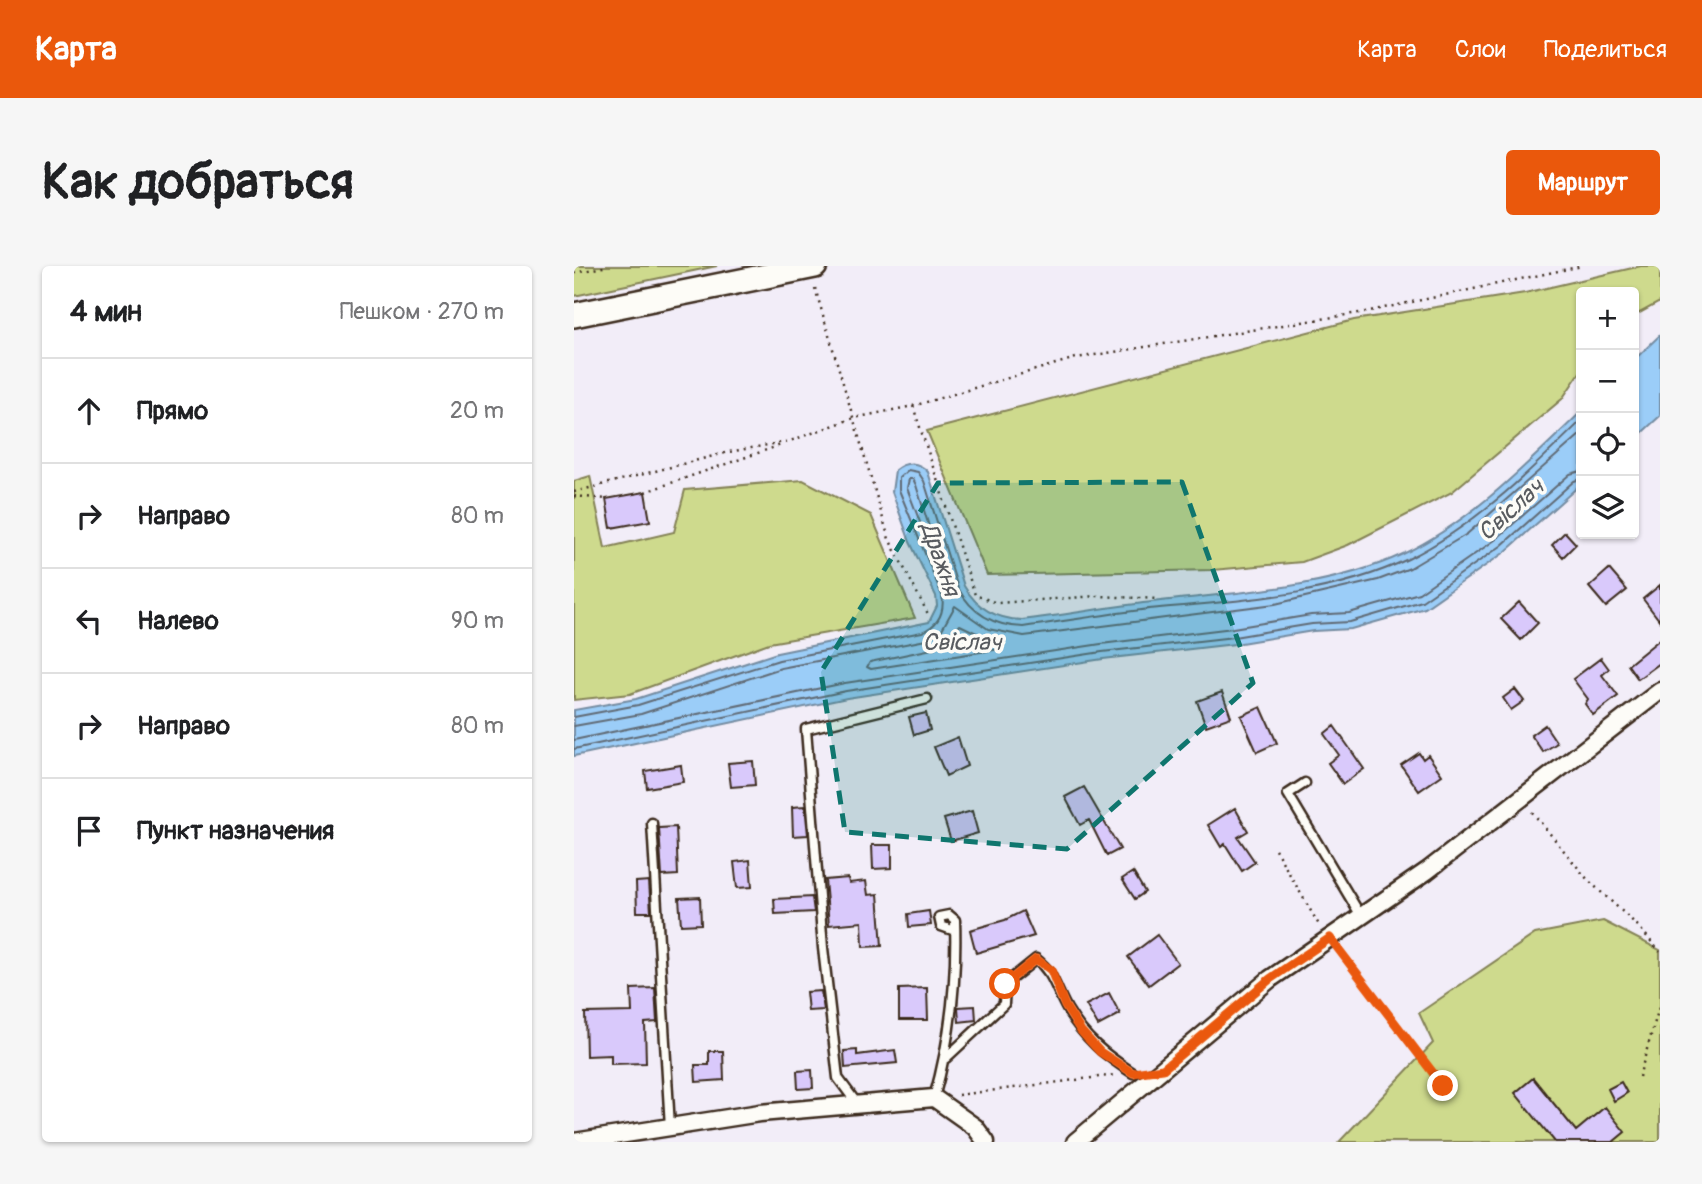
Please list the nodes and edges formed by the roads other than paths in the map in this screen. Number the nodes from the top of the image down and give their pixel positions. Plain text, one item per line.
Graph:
1 (815, 277) edge
2 (574, 315) edge
3 (1660, 691) edge
4 (927, 699) dead end
5 (1305, 783) dead end
6 (652, 822) dead end
7 (1361, 916) junction
8 (955, 931) dead end
9 (946, 1058) junction
10 (1133, 1073) road end
11 (934, 1098) junction
12 (858, 1105) junction
13 (670, 1127) junction
14 (574, 1142) edge
15 (986, 1142) edge
16 (1075, 1142) edge

1 - 2 main road
3 - 7 street
4 - 12 lane
5 - 7 lane
6 - 13 lane
7 - 16 street
8 - 9 lane
9 - 10 lane
9 - 11 lane
11 - 12 street
11 - 15 street
12 - 13 street
13 - 14 street

